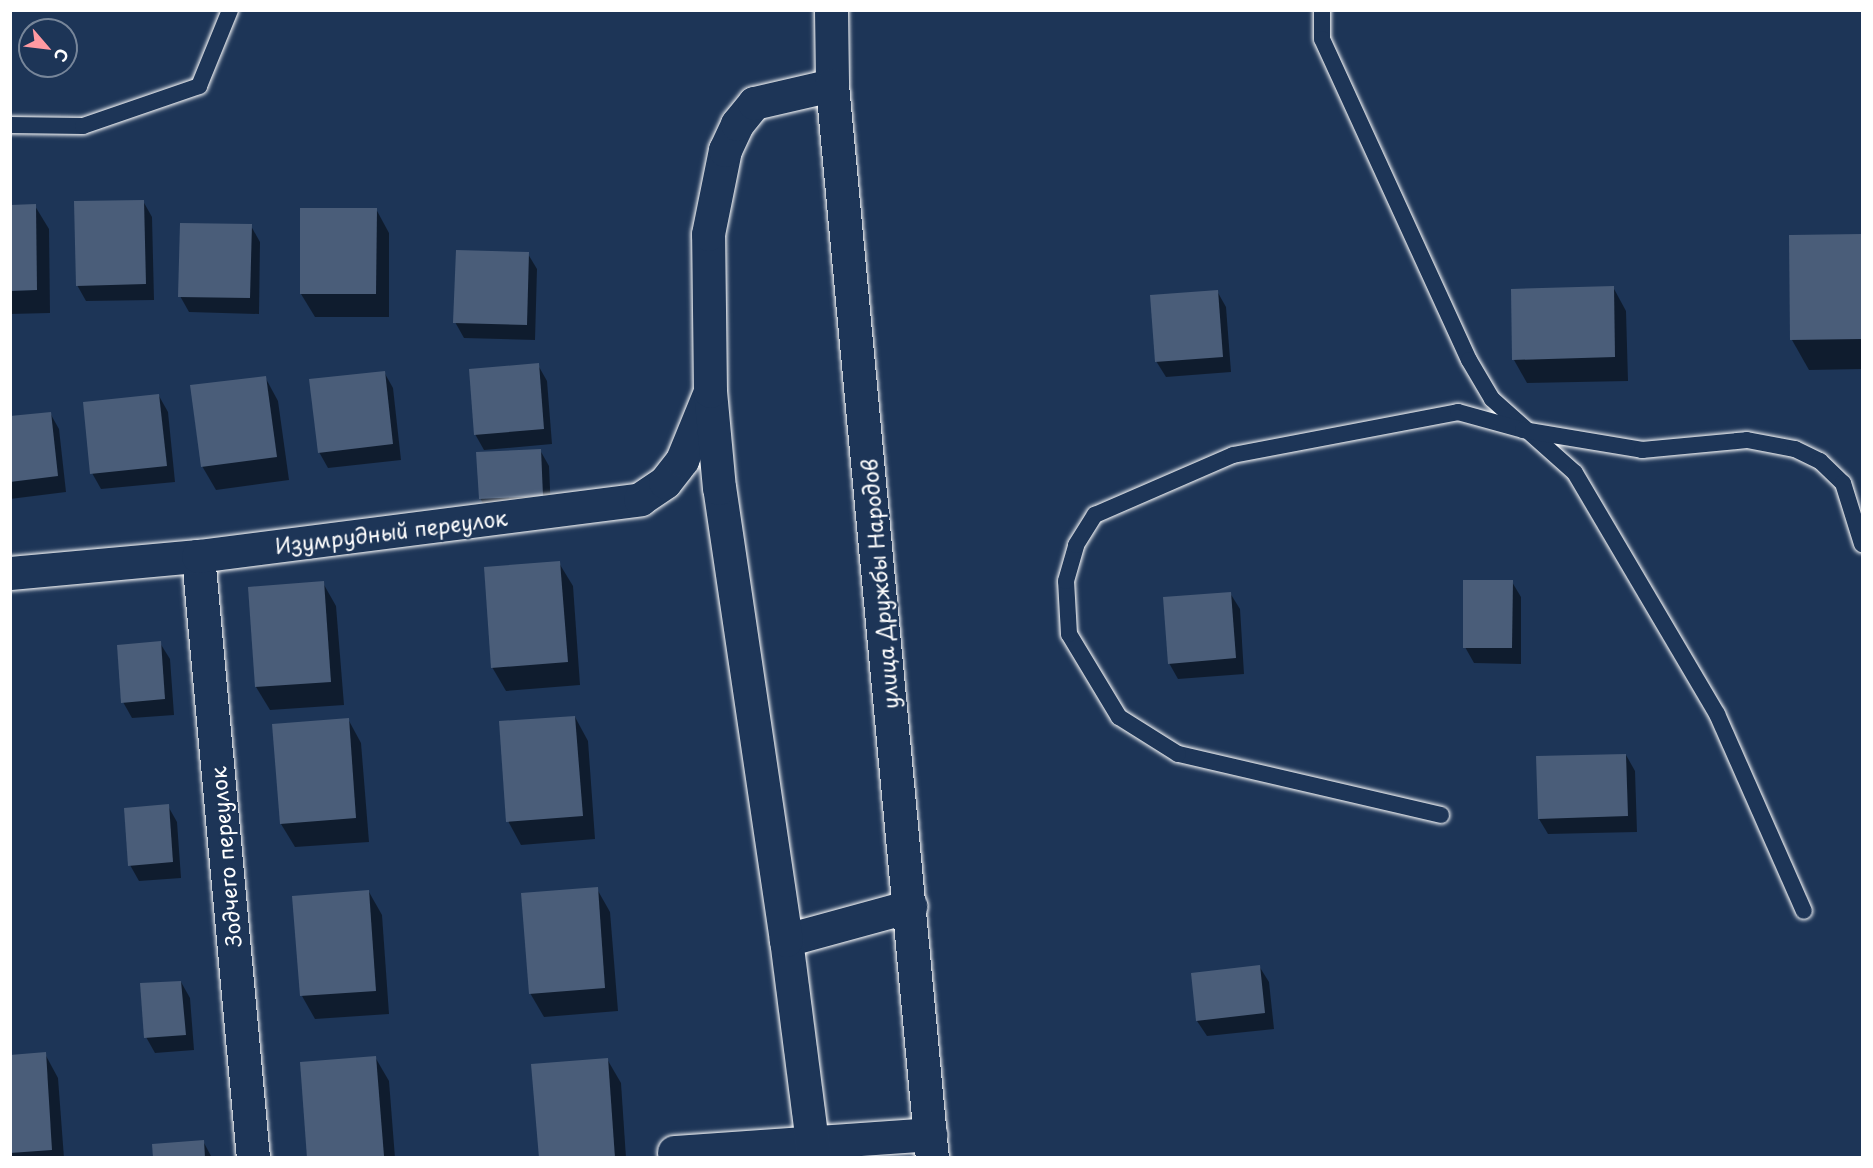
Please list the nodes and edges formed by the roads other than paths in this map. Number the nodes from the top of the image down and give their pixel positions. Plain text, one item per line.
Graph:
1 (230, 10) edge
2 (831, 10) edge
3 (1322, 10) edge
4 (832, 85) junction
5 (10, 125) edge
6 (710, 391) junction
7 (1523, 430) junction
8 (1863, 544) edge
9 (198, 556) junction
10 (10, 573) edge
11 (1441, 815) dead end
12 (910, 906) junction
13 (1804, 911) dead end
14 (786, 940) junction
15 (931, 1146) edge
16 (813, 1150) edge
17 (674, 1152) dead end
18 (253, 1158) edge

1 - 5 lane
2 - 4 street, улица Дружбы Народов
3 - 7 lane
4 - 6 street
4 - 12 street, улица Дружбы Народов
6 - 9 street, Изумрудный переулок
6 - 14 street
7 - 8 lane
7 - 11 lane
7 - 13 lane
9 - 10 street, Изумрудный переулок
9 - 18 street, Зодчего переулок
12 - 14 street
12 - 15 street, улица Дружбы Народов
14 - 16 street
15 - 16 street
16 - 17 street

